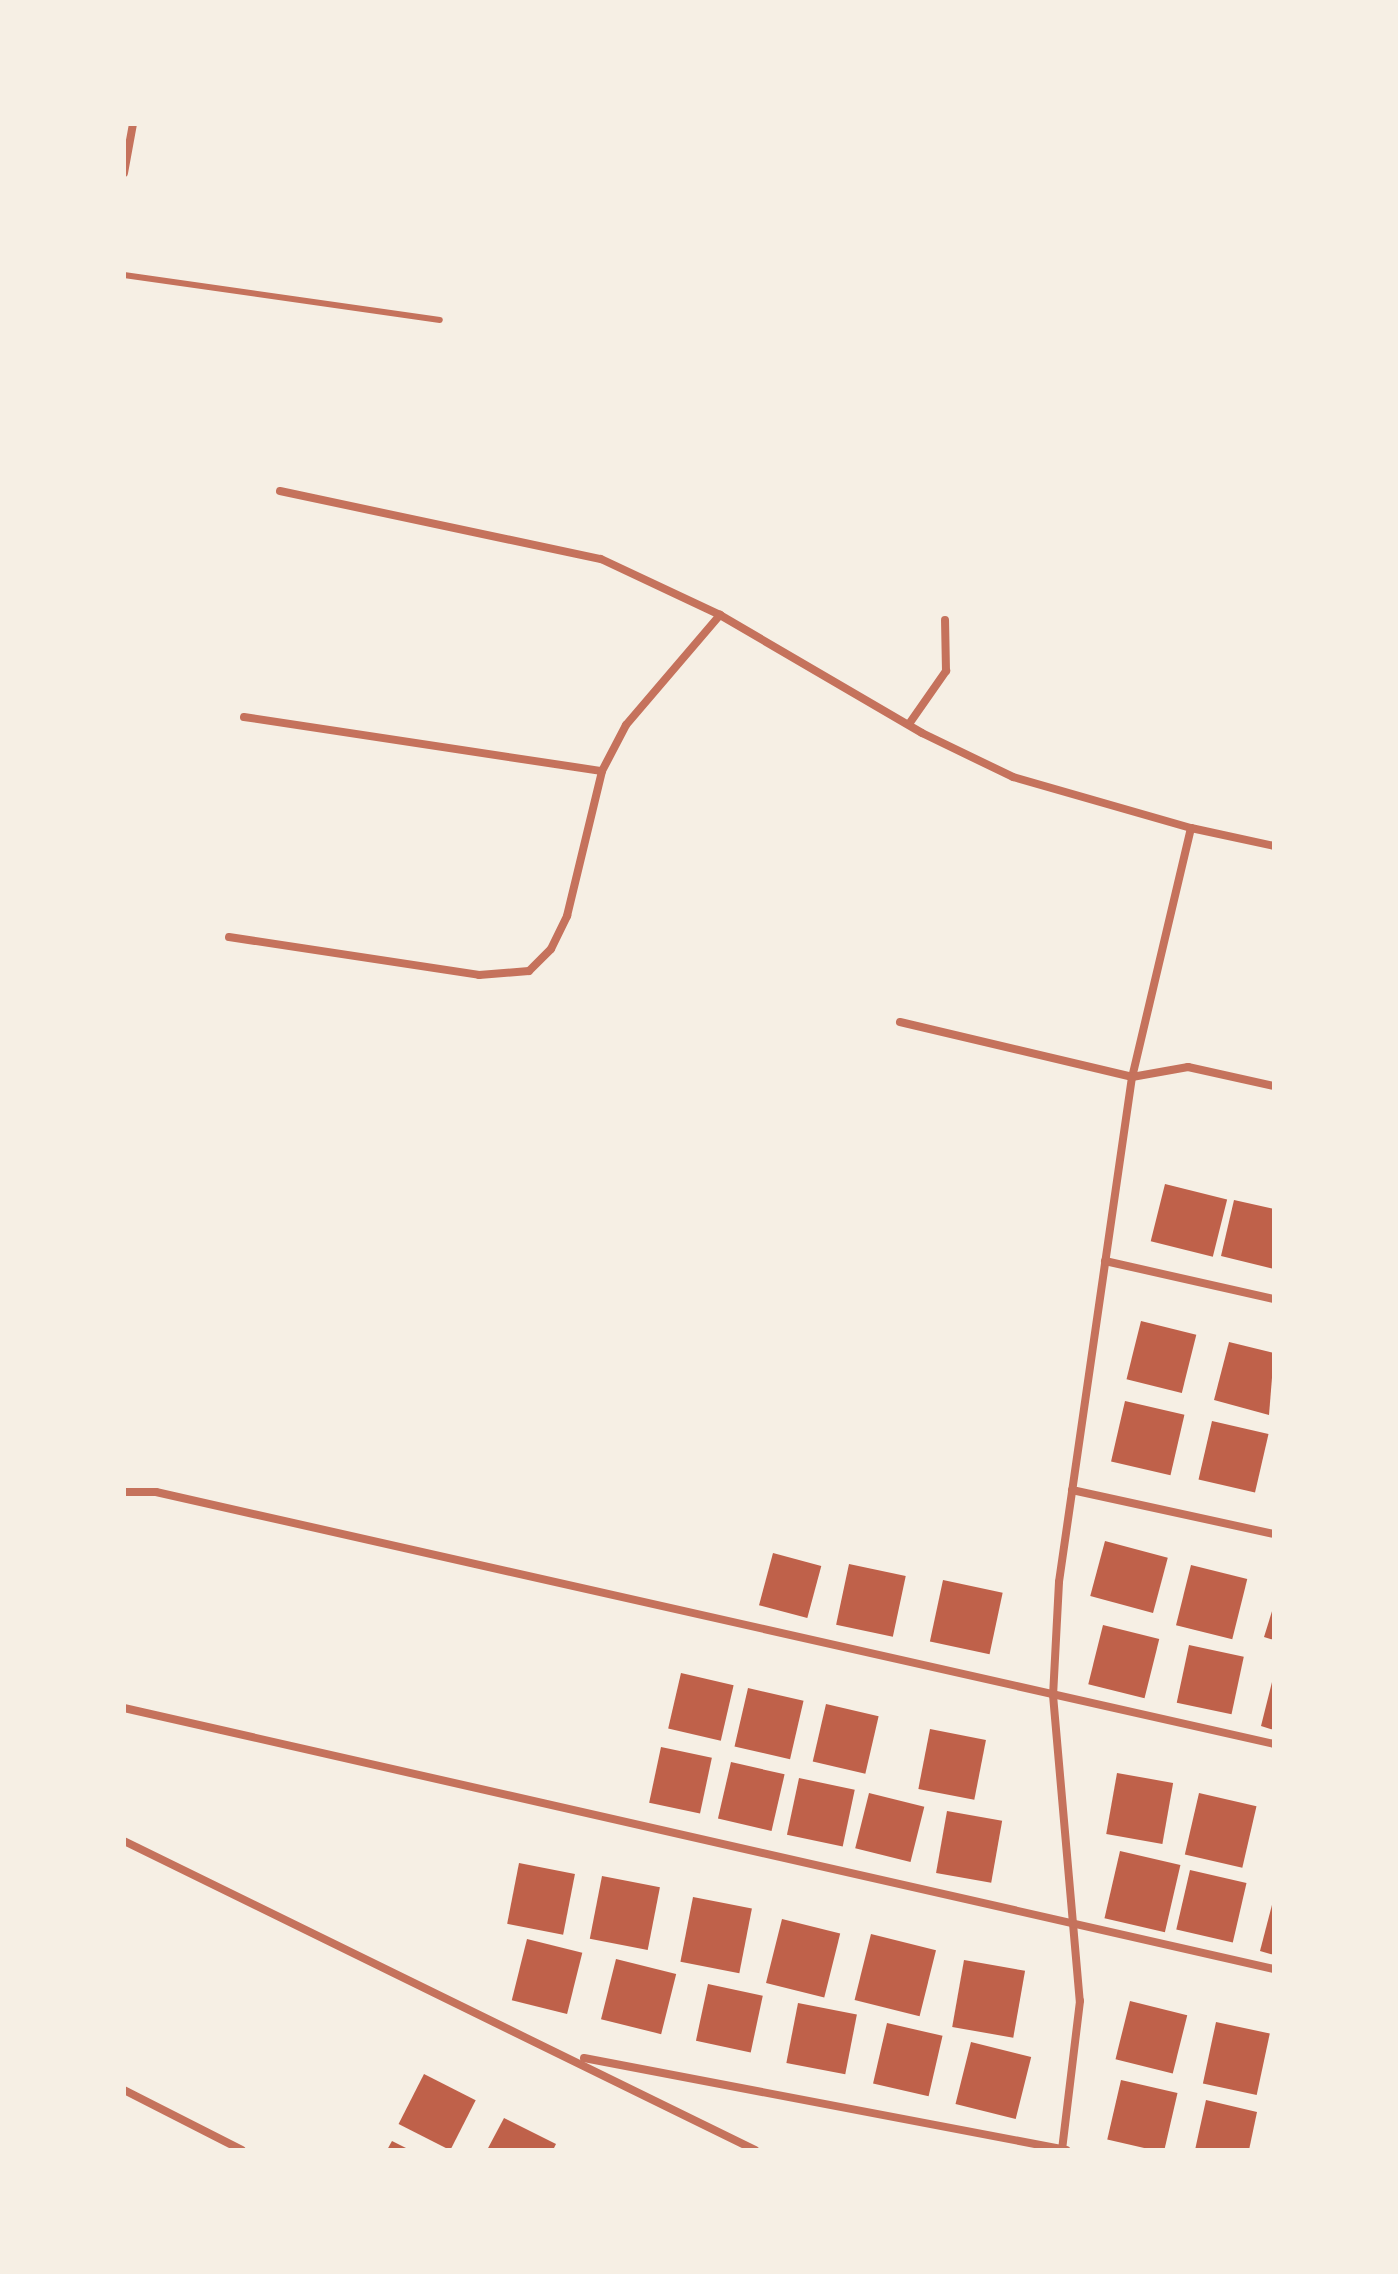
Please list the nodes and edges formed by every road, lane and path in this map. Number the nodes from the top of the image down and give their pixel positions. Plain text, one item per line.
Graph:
1 (133, 124) edge
2 (124, 173) edge
3 (124, 275) edge
4 (440, 320) dead end
5 (280, 491) dead end
6 (720, 615) junction
7 (945, 620) dead end
8 (244, 717) dead end
9 (909, 724) junction
10 (602, 771) junction
11 (1191, 828) junction
12 (1274, 846) edge
13 (229, 937) dead end
14 (900, 1022) dead end
15 (1132, 1077) junction
16 (1274, 1086) edge
17 (1105, 1261) junction
18 (1274, 1299) edge
19 (1072, 1490) junction
20 (124, 1492) edge
21 (1274, 1534) edge
22 (1053, 1695) junction
23 (124, 1708) edge
24 (1274, 1744) edge
25 (124, 1841) edge
26 (1071, 1919) junction
27 (1274, 1969) edge
28 (575, 2057) junction
29 (124, 2090) edge
30 (242, 2150) edge
31 (755, 2150) edge
32 (1064, 2150) edge

1 - 2 street
3 - 4 lane
5 - 6 street
6 - 9 street
6 - 10 street
7 - 9 street
8 - 10 street
9 - 11 street
10 - 13 street
11 - 12 street
11 - 15 street
14 - 15 street
15 - 16 street
15 - 17 street
17 - 18 street
17 - 19 street
19 - 21 street
19 - 22 street
20 - 22 street
22 - 24 street
22 - 26 street
23 - 26 street
25 - 28 street
26 - 27 street
26 - 32 street
28 - 31 street
28 - 32 street
29 - 30 street

